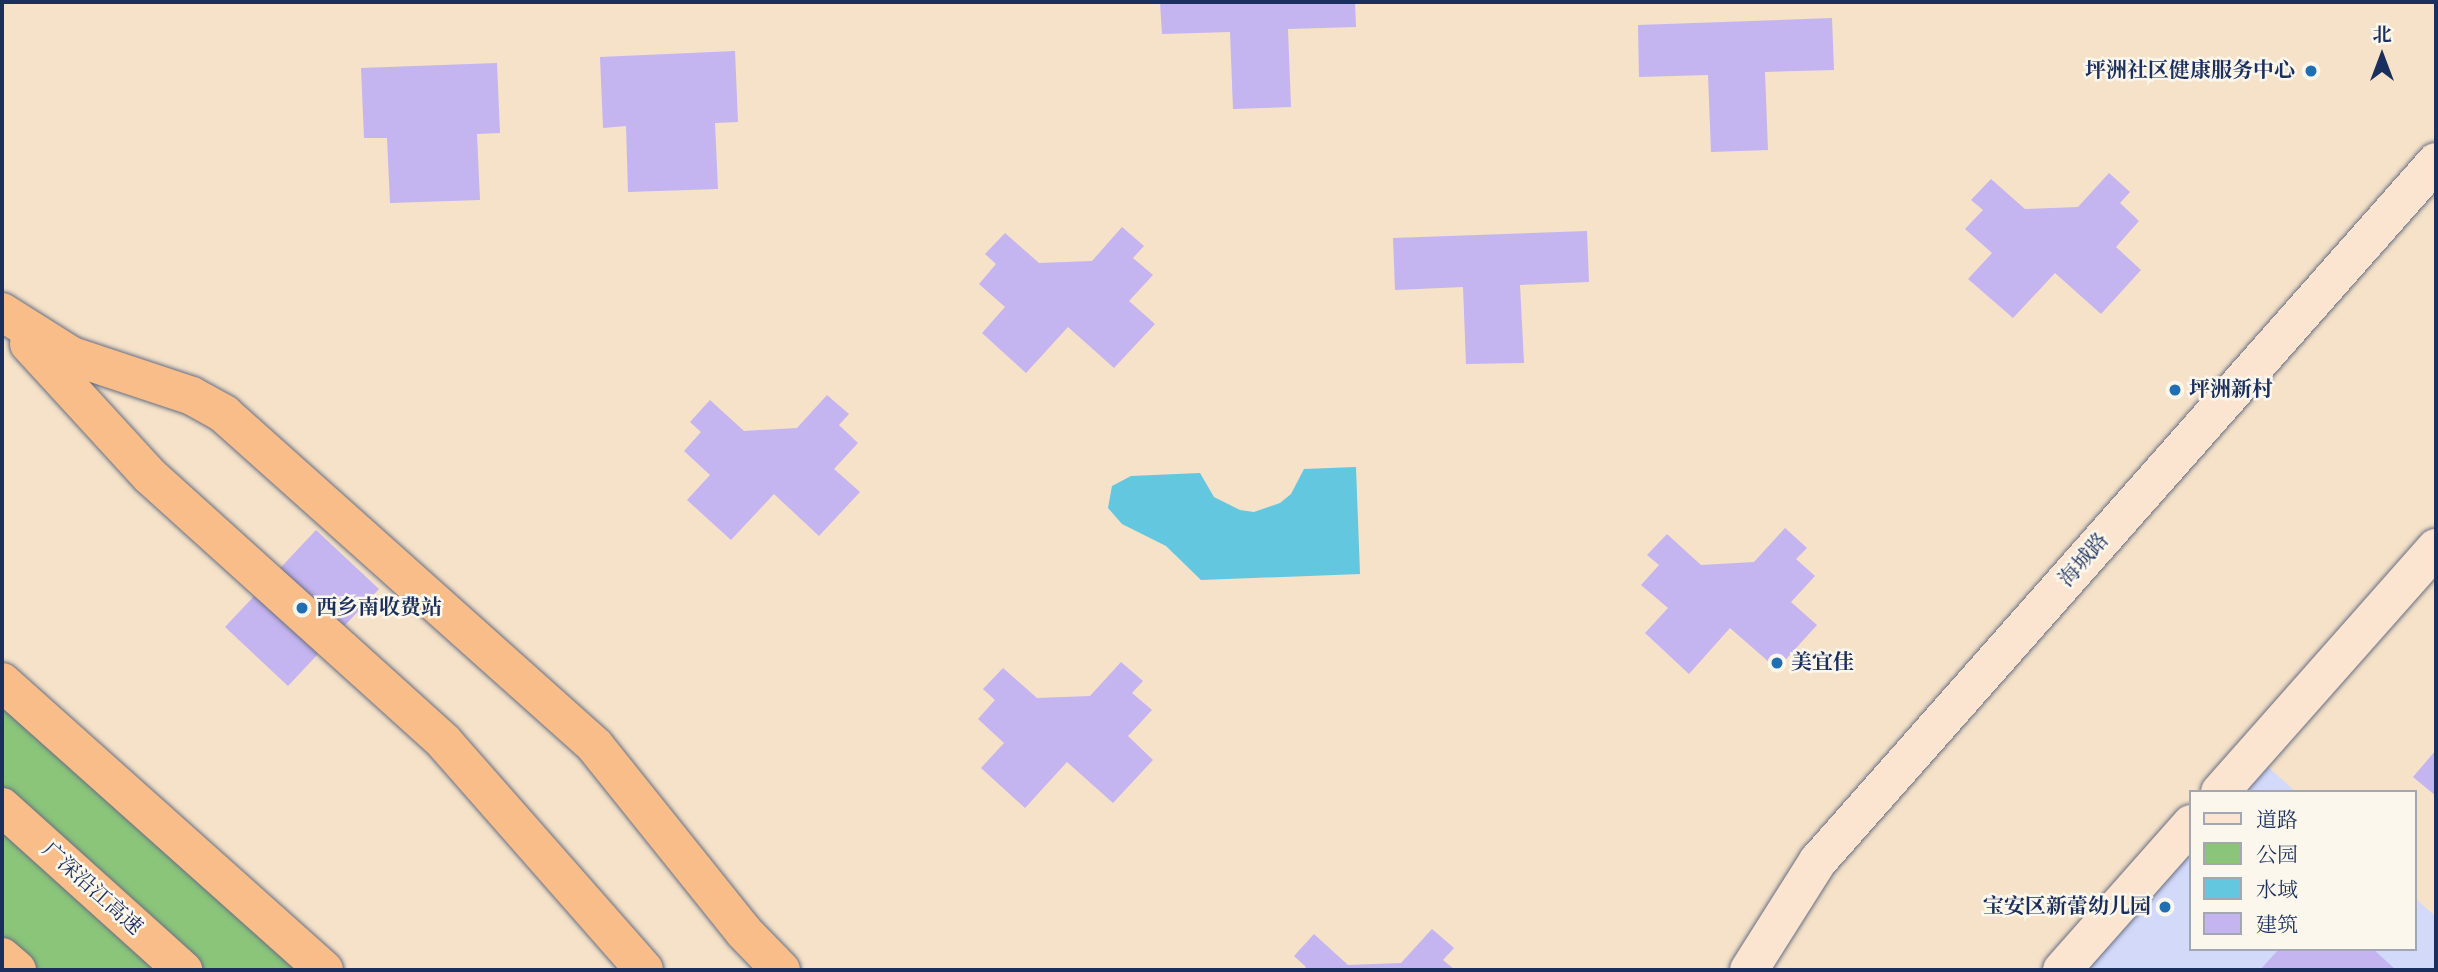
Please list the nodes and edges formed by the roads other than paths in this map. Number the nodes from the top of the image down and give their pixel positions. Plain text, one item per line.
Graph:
1 (2436, 162) edge
2 (2, 313) edge
3 (2436, 548) edge
4 (2, 682) edge
5 (2222, 790) edge
6 (2, 807) edge
7 (2190, 825) edge
8 (2, 957) edge
9 (17, 970) edge
10 (183, 970) edge
11 (324, 970) edge
12 (644, 970) edge
13 (781, 970) edge
14 (1749, 970) edge
15 (2062, 970) edge

1 - 14 main road, 海城路
2 - 12 highway
2 - 13 highway
3 - 5 main road
4 - 11 highway
6 - 10 highway, 广深沿江高速
7 - 15 main road
8 - 9 highway

